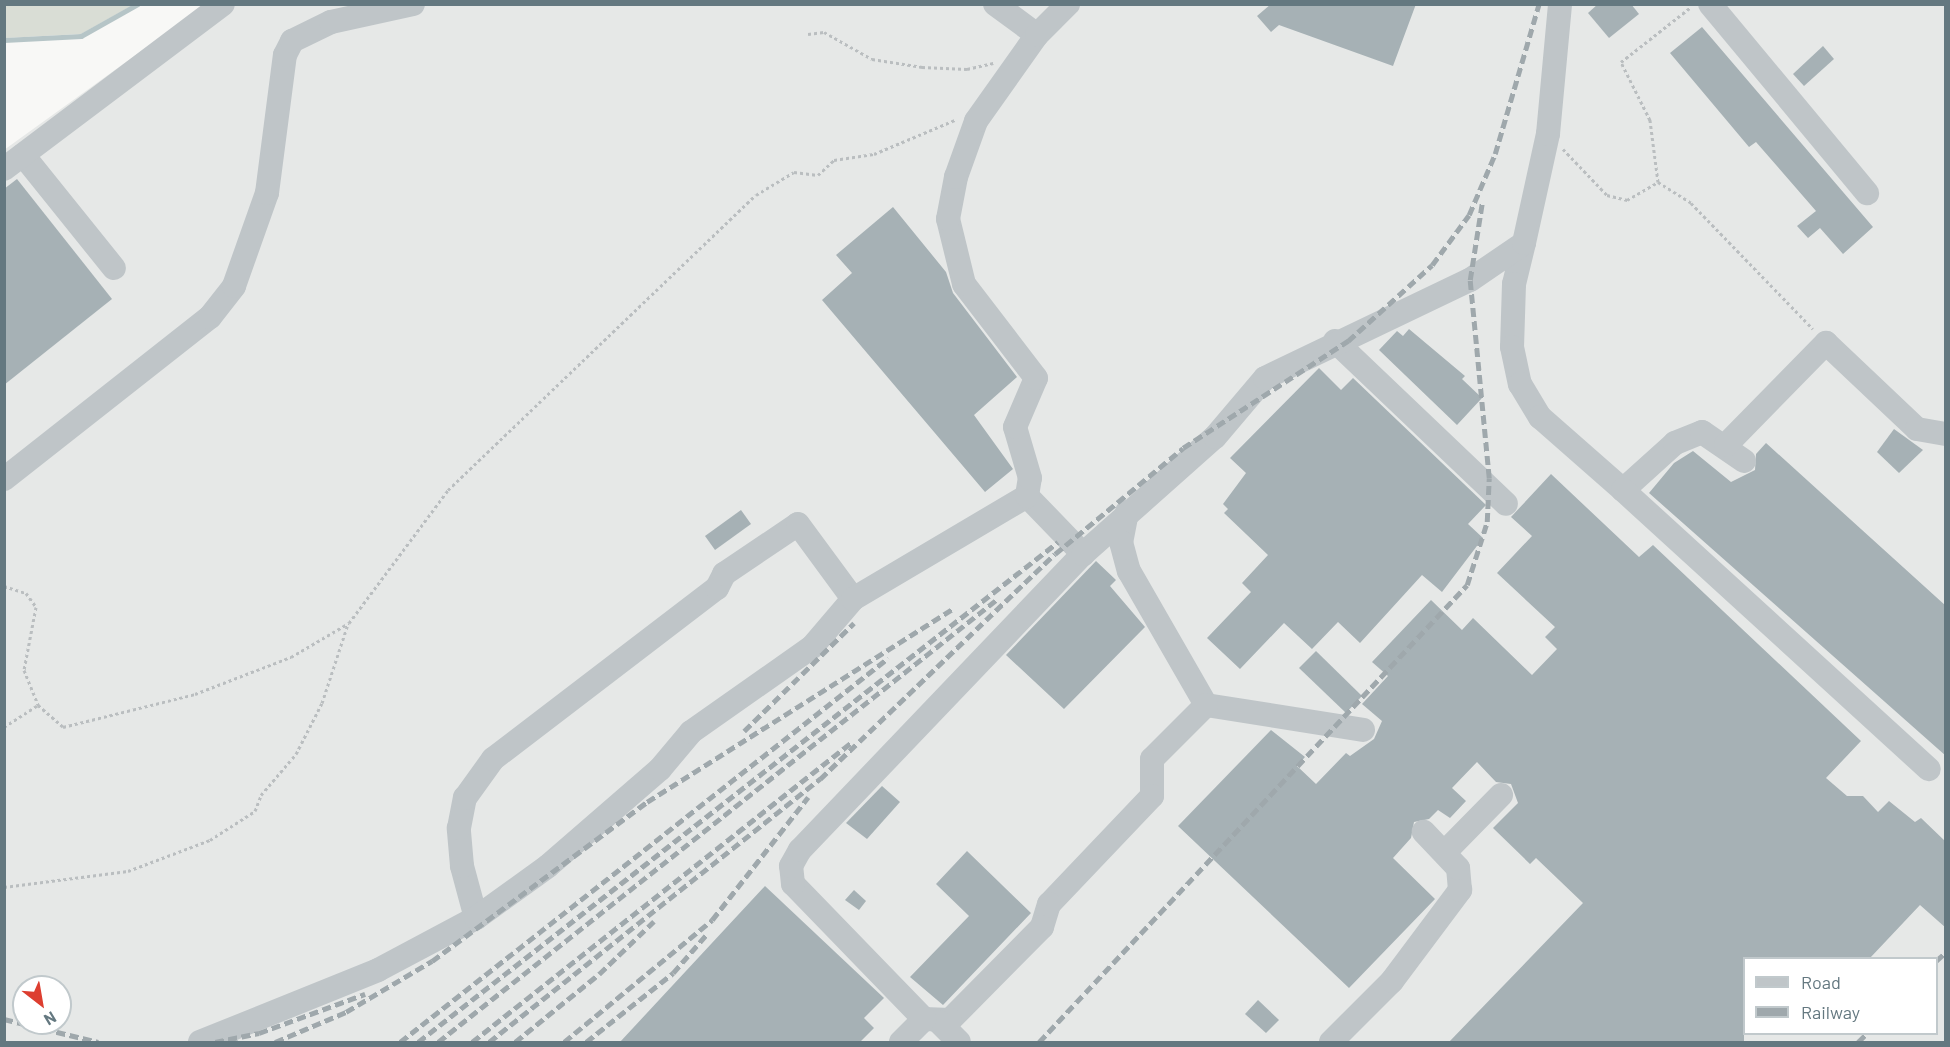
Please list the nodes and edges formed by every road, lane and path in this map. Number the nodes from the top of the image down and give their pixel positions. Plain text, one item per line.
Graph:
1 (223, 4) edge
2 (413, 4) edge
3 (995, 4) edge
4 (1068, 4) edge
5 (1560, 4) edge
6 (1694, 4) edge
7 (1710, 4) edge
8 (808, 34) dead end
9 (1030, 45) junction
10 (976, 121) junction
11 (1547, 144) junction
12 (14, 162) edge
13 (1658, 182) junction
14 (1867, 193) dead end
15 (1524, 243) junction
16 (114, 268) dead end
17 (1335, 342) junction
18 (1826, 343) junction
19 (1946, 434) edge
20 (4, 479) edge
21 (1623, 490) junction
22 (1027, 496) junction
23 (1506, 504) dead end
24 (1127, 512) junction
25 (1083, 554) junction
26 (4, 586) edge
27 (853, 599) junction
28 (349, 623) junction
29 (38, 705) junction
30 (1206, 705) junction
31 (4, 727) edge
32 (1363, 730) dead end
33 (1929, 769) dead end
34 (1501, 795) dead end
35 (1424, 832) dead end
36 (1445, 852) junction
37 (4, 887) edge
38 (476, 918) junction
39 (932, 1021) junction
40 (200, 1042) edge
41 (901, 1042) edge
42 (959, 1042) edge
43 (1332, 1042) edge

1 - 12 lane
2 - 20 lane
3 - 9 lane
4 - 9 lane
5 - 11 lane
6 - 13 path
7 - 14 lane
8 - 9 path
9 - 10 lane
10 - 22 lane
10 - 28 path
11 - 13 path
11 - 15 lane
12 - 16 lane
13 - 18 path
15 - 17 lane
15 - 21 lane
17 - 23 lane
17 - 24 lane
18 - 19 lane
18 - 21 lane
21 - 33 lane
22 - 25 lane
22 - 27 lane
24 - 25 lane
24 - 30 lane
25 - 39 lane
26 - 29 path
27 - 38 lane
27 - 38 lane
28 - 29 path
28 - 37 path
29 - 31 path
30 - 32 lane
30 - 39 lane
34 - 36 lane
35 - 36 lane
36 - 43 lane
38 - 40 lane
39 - 41 lane
39 - 42 lane

